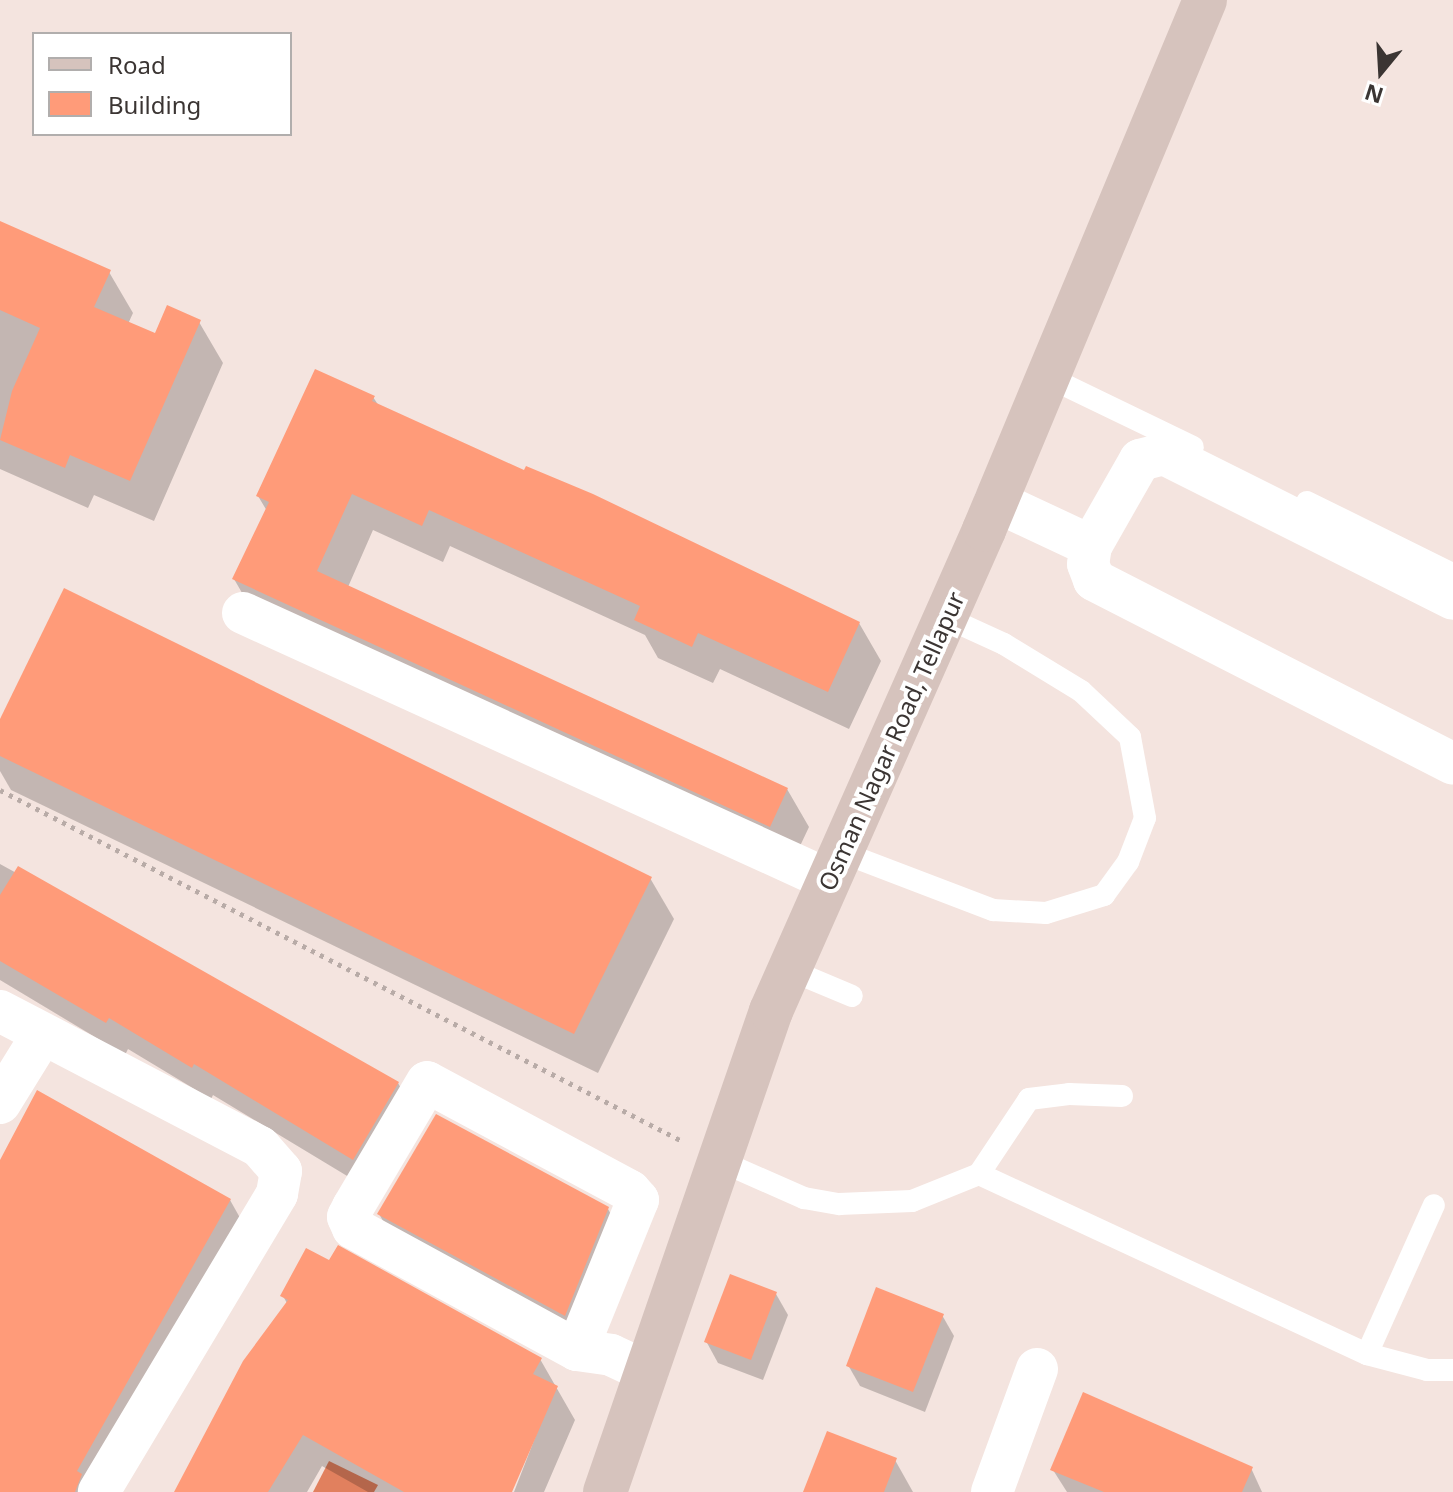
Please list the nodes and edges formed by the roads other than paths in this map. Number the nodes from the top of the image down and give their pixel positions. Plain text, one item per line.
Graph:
1 (1205, 0) edge
2 (1046, 376) junction
3 (995, 501) junction
4 (1091, 546) junction
5 (1453, 574) edge
6 (1453, 599) edge
7 (243, 613) dead end
8 (945, 617) junction
9 (1453, 764) edge
10 (835, 866) junction
11 (790, 970) junction
12 (852, 996) dead end
13 (0, 1011) edge
14 (42, 1035) junction
15 (1122, 1096) dead end
16 (0, 1103) edge
17 (720, 1161) junction
18 (979, 1174) junction
19 (1434, 1205) dead end
20 (577, 1350) junction
21 (1367, 1354) junction
22 (1037, 1369) dead end
23 (1453, 1370) edge
24 (647, 1372) junction
25 (99, 1492) edge
26 (605, 1492) edge
27 (992, 1492) edge

1 - 2 street, Osman Nagar Road, Tellapur
2 - 3 street, Osman Nagar Road, Tellapur
2 - 5 lane
3 - 4 street
3 - 8 street, Osman Nagar Road, Tellapur
4 - 6 street
4 - 9 street
7 - 10 street
8 - 10 street, Osman Nagar Road, Tellapur
8 - 10 lane
10 - 11 street, Osman Nagar Road, Tellapur
11 - 12 lane
11 - 17 street, Osman Nagar Road, Tellapur
13 - 14 street
14 - 16 street
14 - 25 street
15 - 18 lane
17 - 18 lane
17 - 24 street, Osman Nagar Road, Tellapur
18 - 21 lane
19 - 21 lane
20 - 20 street
20 - 24 street
21 - 23 lane
22 - 27 street
24 - 26 street, Osman Nagar Road, Tellapur

